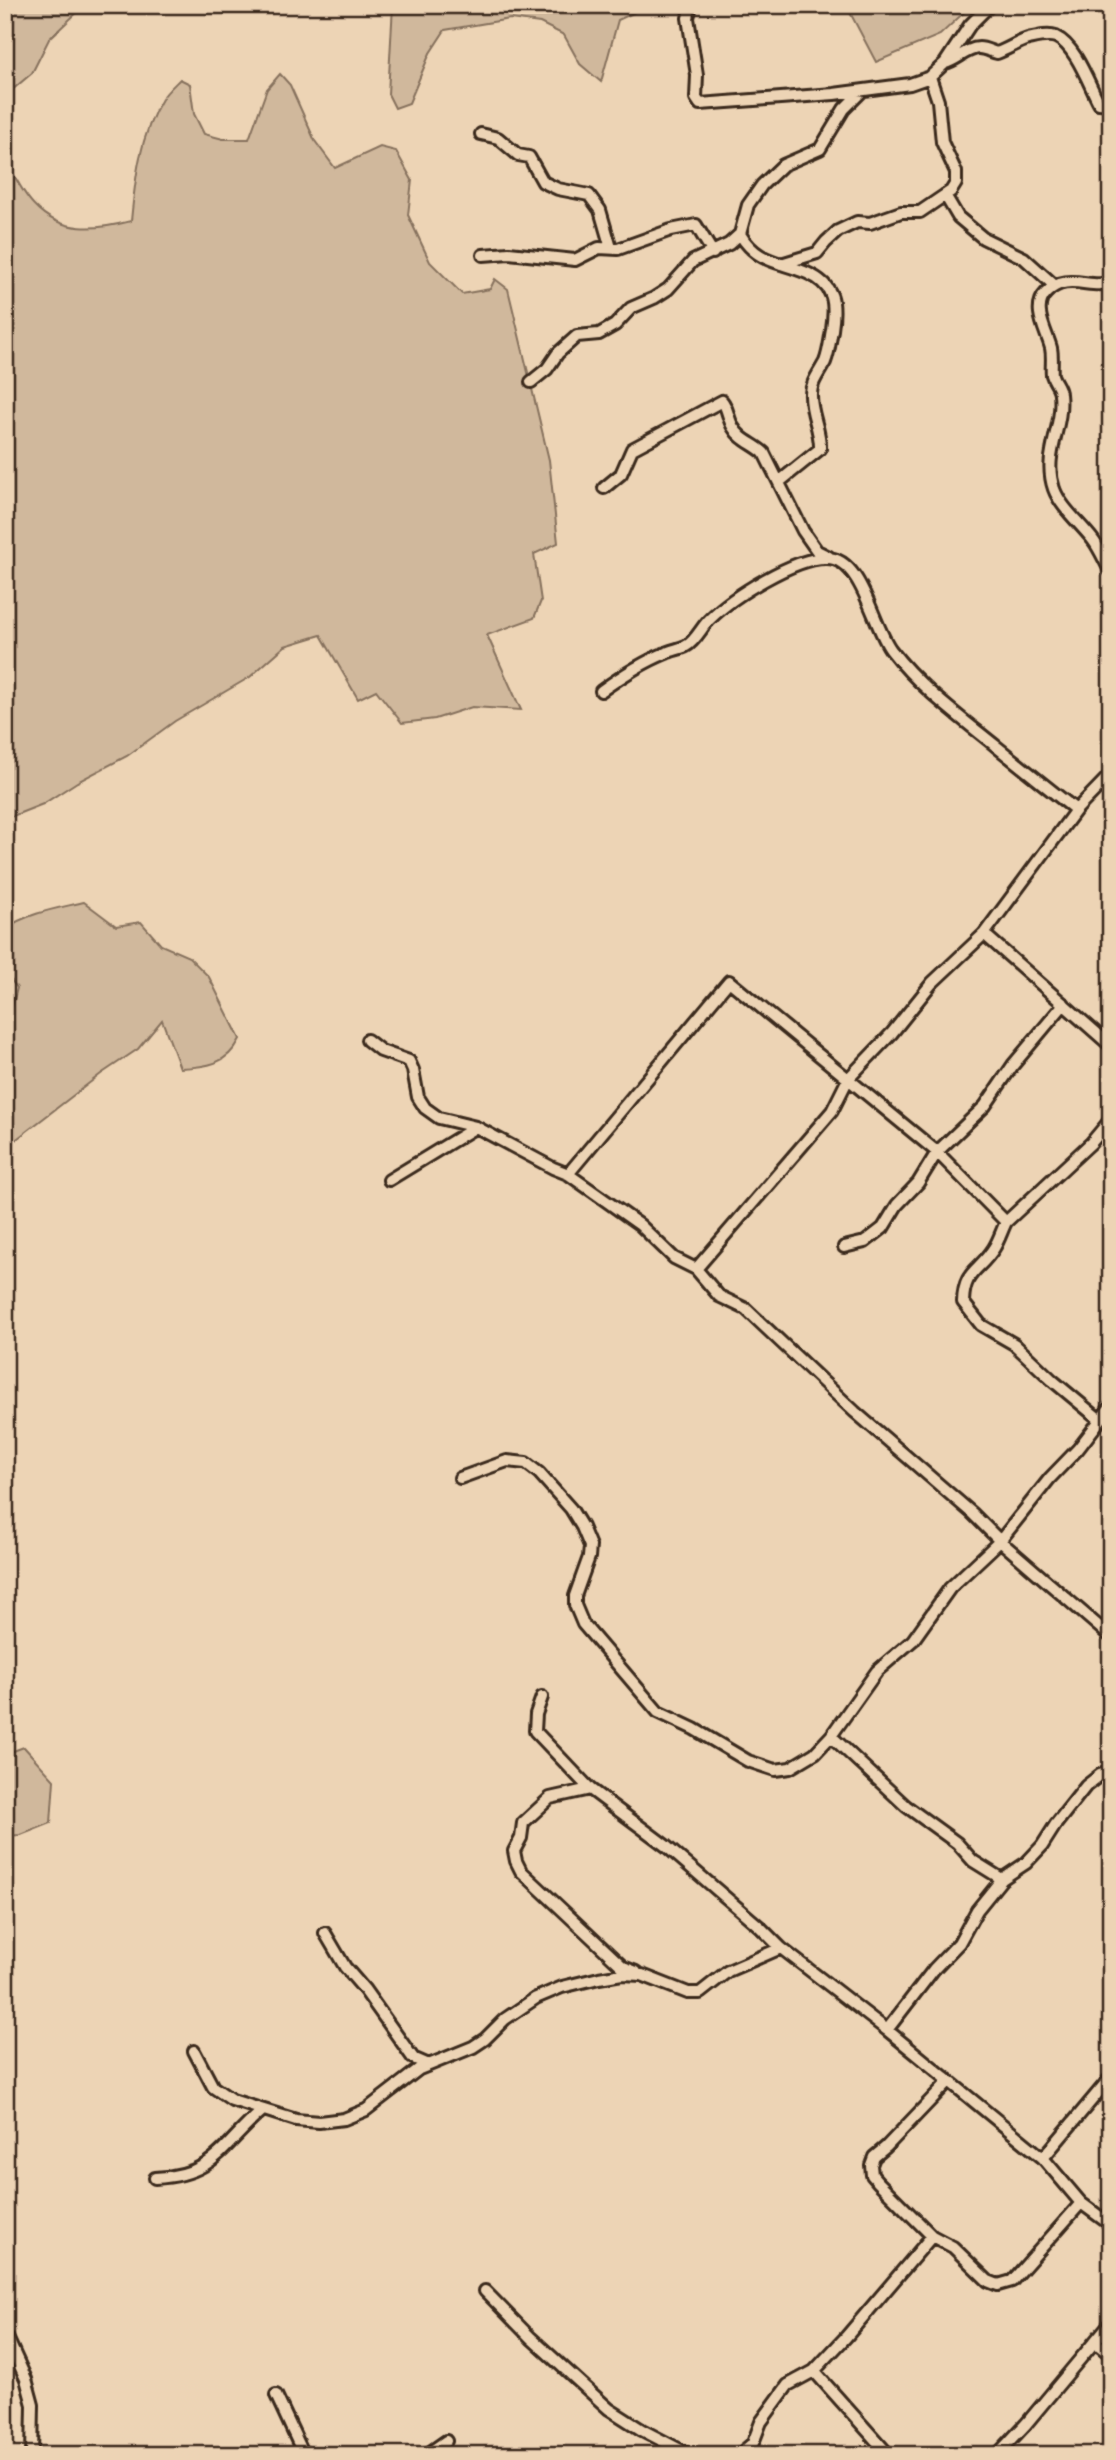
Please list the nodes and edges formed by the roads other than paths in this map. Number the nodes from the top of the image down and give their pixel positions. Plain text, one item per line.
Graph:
1 (691, 5) edge
2 (990, 5) edge
3 (945, 63) junction
4 (930, 77) junction
5 (862, 90) junction
6 (1111, 104) edge
7 (481, 134) dead end
8 (945, 195) junction
9 (740, 234) junction
10 (611, 248) junction
11 (713, 253) junction
12 (483, 255) dead end
13 (781, 264) junction
14 (1111, 281) edge
15 (1055, 286) junction
16 (531, 382) dead end
17 (779, 482) junction
18 (604, 488) dead end
19 (829, 557) junction
20 (1111, 572) edge
21 (601, 691) dead end
22 (1111, 774) edge
23 (1076, 810) junction
24 (984, 933) junction
25 (1064, 1004) junction
26 (367, 1040) dead end
27 (1111, 1046) edge
28 (849, 1079) junction
29 (1111, 1119) edge
30 (476, 1128) junction
31 (937, 1152) junction
32 (568, 1174) junction
33 (389, 1180) dead end
34 (1006, 1222) junction
35 (844, 1247) dead end
36 (696, 1269) junction
37 (1106, 1414) edge
38 (460, 1478) dead end
39 (1000, 1541) junction
40 (1111, 1637) edge
41 (542, 1697) dead end
42 (831, 1736) junction
43 (1111, 1770) edge
44 (590, 1789) junction
45 (1002, 1879) junction
46 (325, 1933) dead end
47 (781, 1948) junction
48 (642, 1975) junction
49 (887, 2030) junction
50 (194, 2051) dead end
51 (429, 2065) junction
52 (1111, 2077) edge
53 (949, 2081) junction
54 (262, 2111) junction
55 (1043, 2158) junction
56 (155, 2178) dead end
57 (1081, 2203) junction
58 (1111, 2225) edge
59 (932, 2236) junction
60 (485, 2291) dead end
61 (1111, 2322) edge
62 (5, 2333) edge
63 (1095, 2342) junction
64 (1111, 2355) edge
65 (814, 2371) junction
66 (276, 2395) dead end
67 (446, 2441) dead end
68 (32, 2455) edge
69 (304, 2455) edge
70 (426, 2455) edge
71 (690, 2455) edge
72 (739, 2455) edge
73 (889, 2455) edge
74 (997, 2455) edge

1 - 5 street
2 - 3 street
3 - 4 street
3 - 6 street
4 - 5 street
4 - 8 street
5 - 9 street
7 - 10 street
8 - 13 street
8 - 15 street
9 - 11 street
9 - 13 street
10 - 11 street
10 - 12 street
11 - 16 street
13 - 17 street
14 - 15 street
15 - 20 street
17 - 18 street
17 - 19 street
19 - 21 street
19 - 23 street
22 - 23 street
23 - 24 street
24 - 25 street
24 - 28 street
25 - 27 street
25 - 31 street
26 - 30 street
28 - 31 street
28 - 32 street
28 - 36 street
29 - 34 street
30 - 32 street
30 - 33 street
31 - 34 street
31 - 35 street
32 - 36 street
34 - 37 street
36 - 39 street
37 - 39 street
38 - 42 street
39 - 40 street
39 - 42 street
41 - 44 street
42 - 45 street
43 - 45 street
44 - 47 street
44 - 48 street
45 - 49 street
46 - 51 street
47 - 48 street
47 - 49 street
48 - 51 street
49 - 53 street
50 - 54 street
51 - 54 street
52 - 55 street
53 - 55 street
53 - 59 street
54 - 56 street
55 - 57 street
57 - 58 street
57 - 59 street
59 - 65 street
60 - 71 street
61 - 63 street
62 - 68 street
63 - 64 street
63 - 74 street
65 - 72 street
65 - 73 street
66 - 69 street
67 - 70 street

